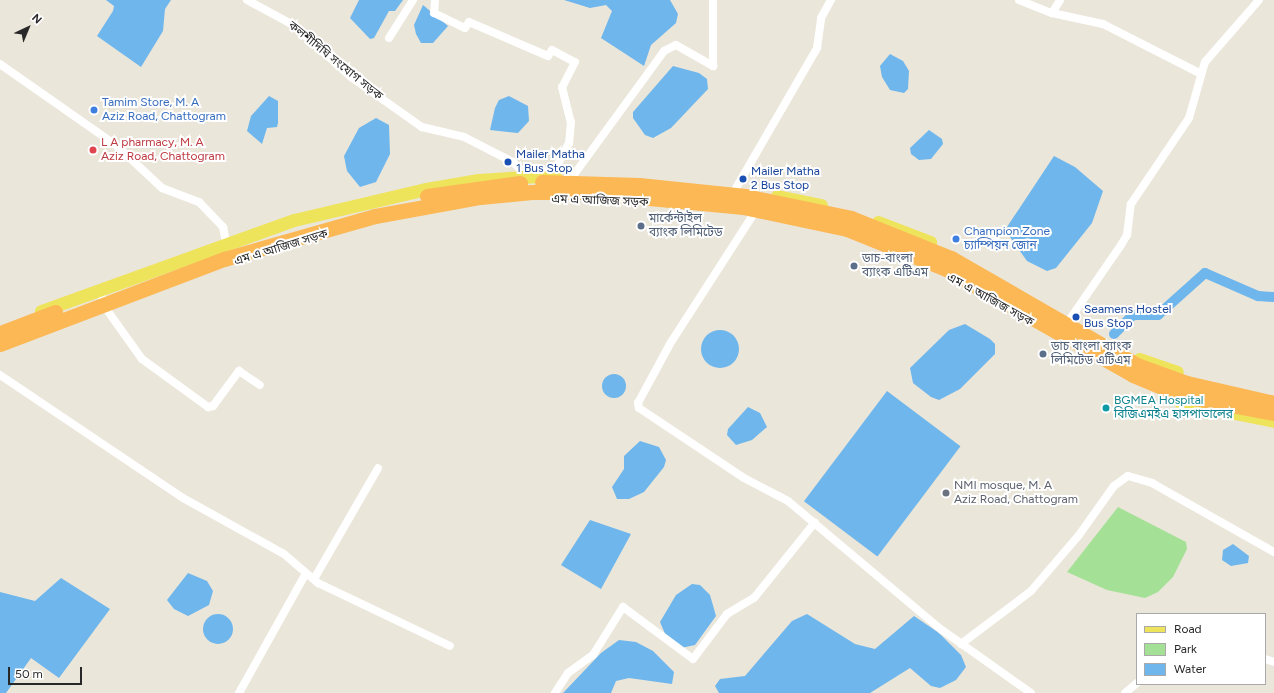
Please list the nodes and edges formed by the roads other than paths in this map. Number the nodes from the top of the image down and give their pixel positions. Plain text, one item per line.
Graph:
1 (247, 0) edge
2 (413, 0) edge
3 (435, 0) edge
4 (713, 0) edge
5 (831, 0) edge
6 (1019, 0) edge
7 (1060, 0) edge
8 (1259, 0) edge
9 (1052, 14) junction
10 (389, 38) dead end
11 (0, 64) edge
12 (1201, 74) junction
13 (552, 175) junction
14 (528, 176) junction
15 (573, 176) junction
16 (736, 188) junction
17 (753, 215) junction
18 (226, 243) junction
19 (99, 289) junction
20 (107, 310) junction
21 (1070, 319) junction
22 (0, 327) edge
23 (0, 333) edge
24 (0, 344) edge
25 (0, 350) edge
26 (0, 375) edge
27 (260, 385) dead end
28 (1274, 396) edge
29 (1274, 403) edge
30 (1274, 414) edge
31 (1274, 421) edge
32 (378, 468) dead end
33 (815, 522) junction
34 (1274, 552) edge
35 (306, 573) junction
36 (314, 579) junction
37 (961, 644) junction
38 (450, 646) dead end
39 (1136, 684) edge
40 (1028, 692) edge
41 (239, 693) edge
42 (555, 693) edge
43 (1125, 693) edge

1 - 14 street, কলশীদিঘি সংযোগ সড়ক
2 - 10 street
3 - 13 street
4 - 15 street
5 - 16 street
6 - 9 street
7 - 9 street
8 - 12 street
9 - 12 street
11 - 18 street
12 - 21 street
13 - 14 main road, এম এ আজিজ সড়ক
13 - 15 main road, এম এ আজিজ সড়ক
14 - 18 main road, এম এ আজিজ সড়ক
15 - 16 main road, এম এ আজিজ সড়ক
16 - 21 main road, এম এ আজিজ সড়ক
17 - 20 main road, এম এ আজিজ সড়ক
17 - 31 main road, এম এ আজিজ সড়ক
17 - 33 street
18 - 19 main road, এম এ আজিজ সড়ক
19 - 20 street
19 - 22 main road, এম এ আজিজ সড়ক
20 - 25 main road, এম এ আজিজ সড়ক
20 - 27 street
21 - 28 main road, এম এ আজিজ সড়ক
23 - 29 highway
24 - 30 highway
26 - 35 street
32 - 36 street
33 - 37 street
33 - 42 street
34 - 37 street
35 - 36 street
35 - 41 street
36 - 38 street
37 - 40 street
39 - 43 street

